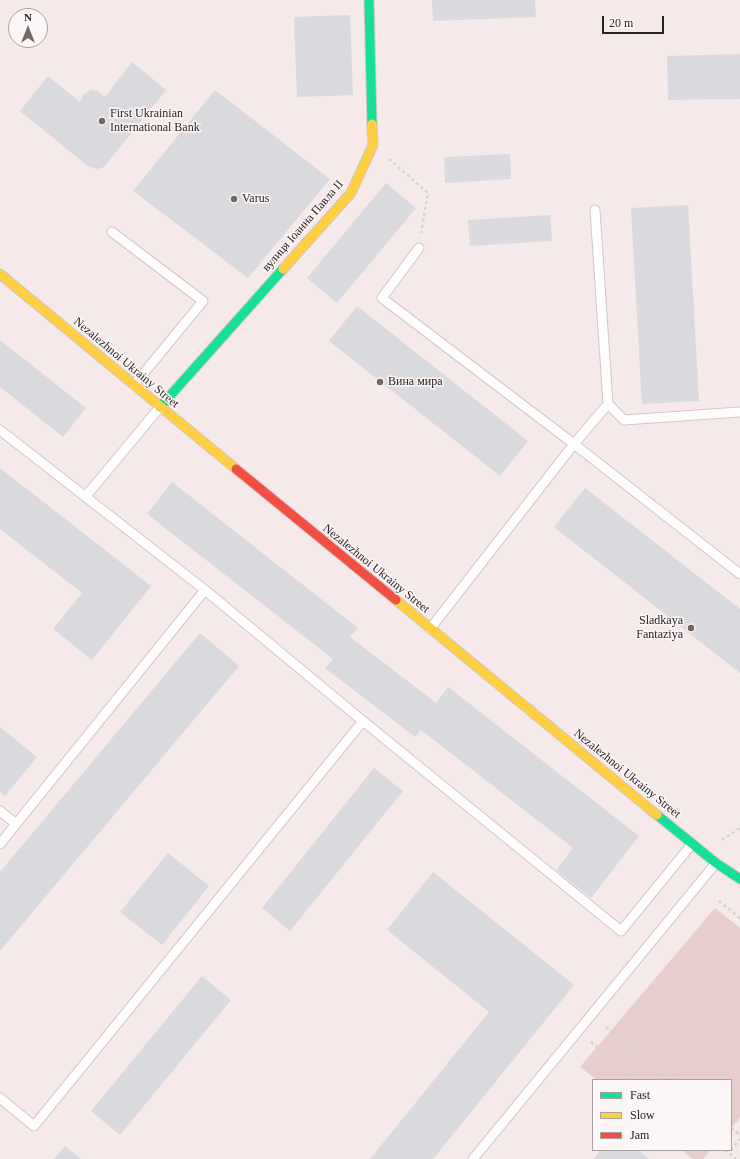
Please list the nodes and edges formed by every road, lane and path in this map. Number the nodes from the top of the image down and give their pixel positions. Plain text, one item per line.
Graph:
1 (369, 0) edge
2 (373, 146) junction
3 (595, 210) dead end
4 (112, 232) dead end
5 (419, 248) joint
6 (0, 274) edge
7 (134, 385) junction
8 (608, 404) junction
9 (160, 406) junction
10 (740, 412) edge
11 (0, 430) edge
12 (574, 444) junction
13 (86, 496) junction
14 (740, 574) edge
15 (205, 590) junction
16 (430, 629) junction
17 (364, 721) junction
18 (0, 811) edge
19 (16, 824) junction
20 (692, 843) junction
21 (0, 844) edge
22 (716, 863) junction
23 (740, 879) edge
24 (719, 901) dead end
25 (740, 918) edge
26 (606, 1027) dead end
27 (592, 1042) dead end
28 (628, 1045) junction
29 (615, 1061) junction
30 (637, 1079) edge
31 (671, 1079) edge
32 (0, 1098) edge
33 (732, 1129) edge
34 (740, 1135) edge
35 (740, 1139) edge
36 (732, 1149) edge
37 (730, 1151) edge
38 (473, 1159) edge
39 (736, 1159) edge

1 - 2 street, вулиця Іоанна Павла ІІ
2 - 5 path
2 - 9 street, вулиця Іоанна Павла ІІ
3 - 8 lane
4 - 7 lane
5 - 12 lane
6 - 7 street, Nezalezhnoi Ukrainy Street
7 - 9 street, Nezalezhnoi Ukrainy Street
8 - 10 lane
8 - 12 lane
9 - 13 lane
9 - 16 street, Nezalezhnoi Ukrainy Street
11 - 13 lane
12 - 14 lane
12 - 16 lane
13 - 15 lane
15 - 17 lane
15 - 19 lane
16 - 20 street, Nezalezhnoi Ukrainy Street
17 - 20 lane
17 - 32 lane
18 - 19 lane
19 - 21 lane
20 - 22 street, Nezalezhnoi Ukrainy Street
22 - 23 street, Nezalezhnoi Ukrainy Street
22 - 38 lane
24 - 25 path
26 - 28 path
27 - 29 path
28 - 29 path
28 - 31 path
29 - 30 path
33 - 34 path
35 - 36 path
37 - 39 path

